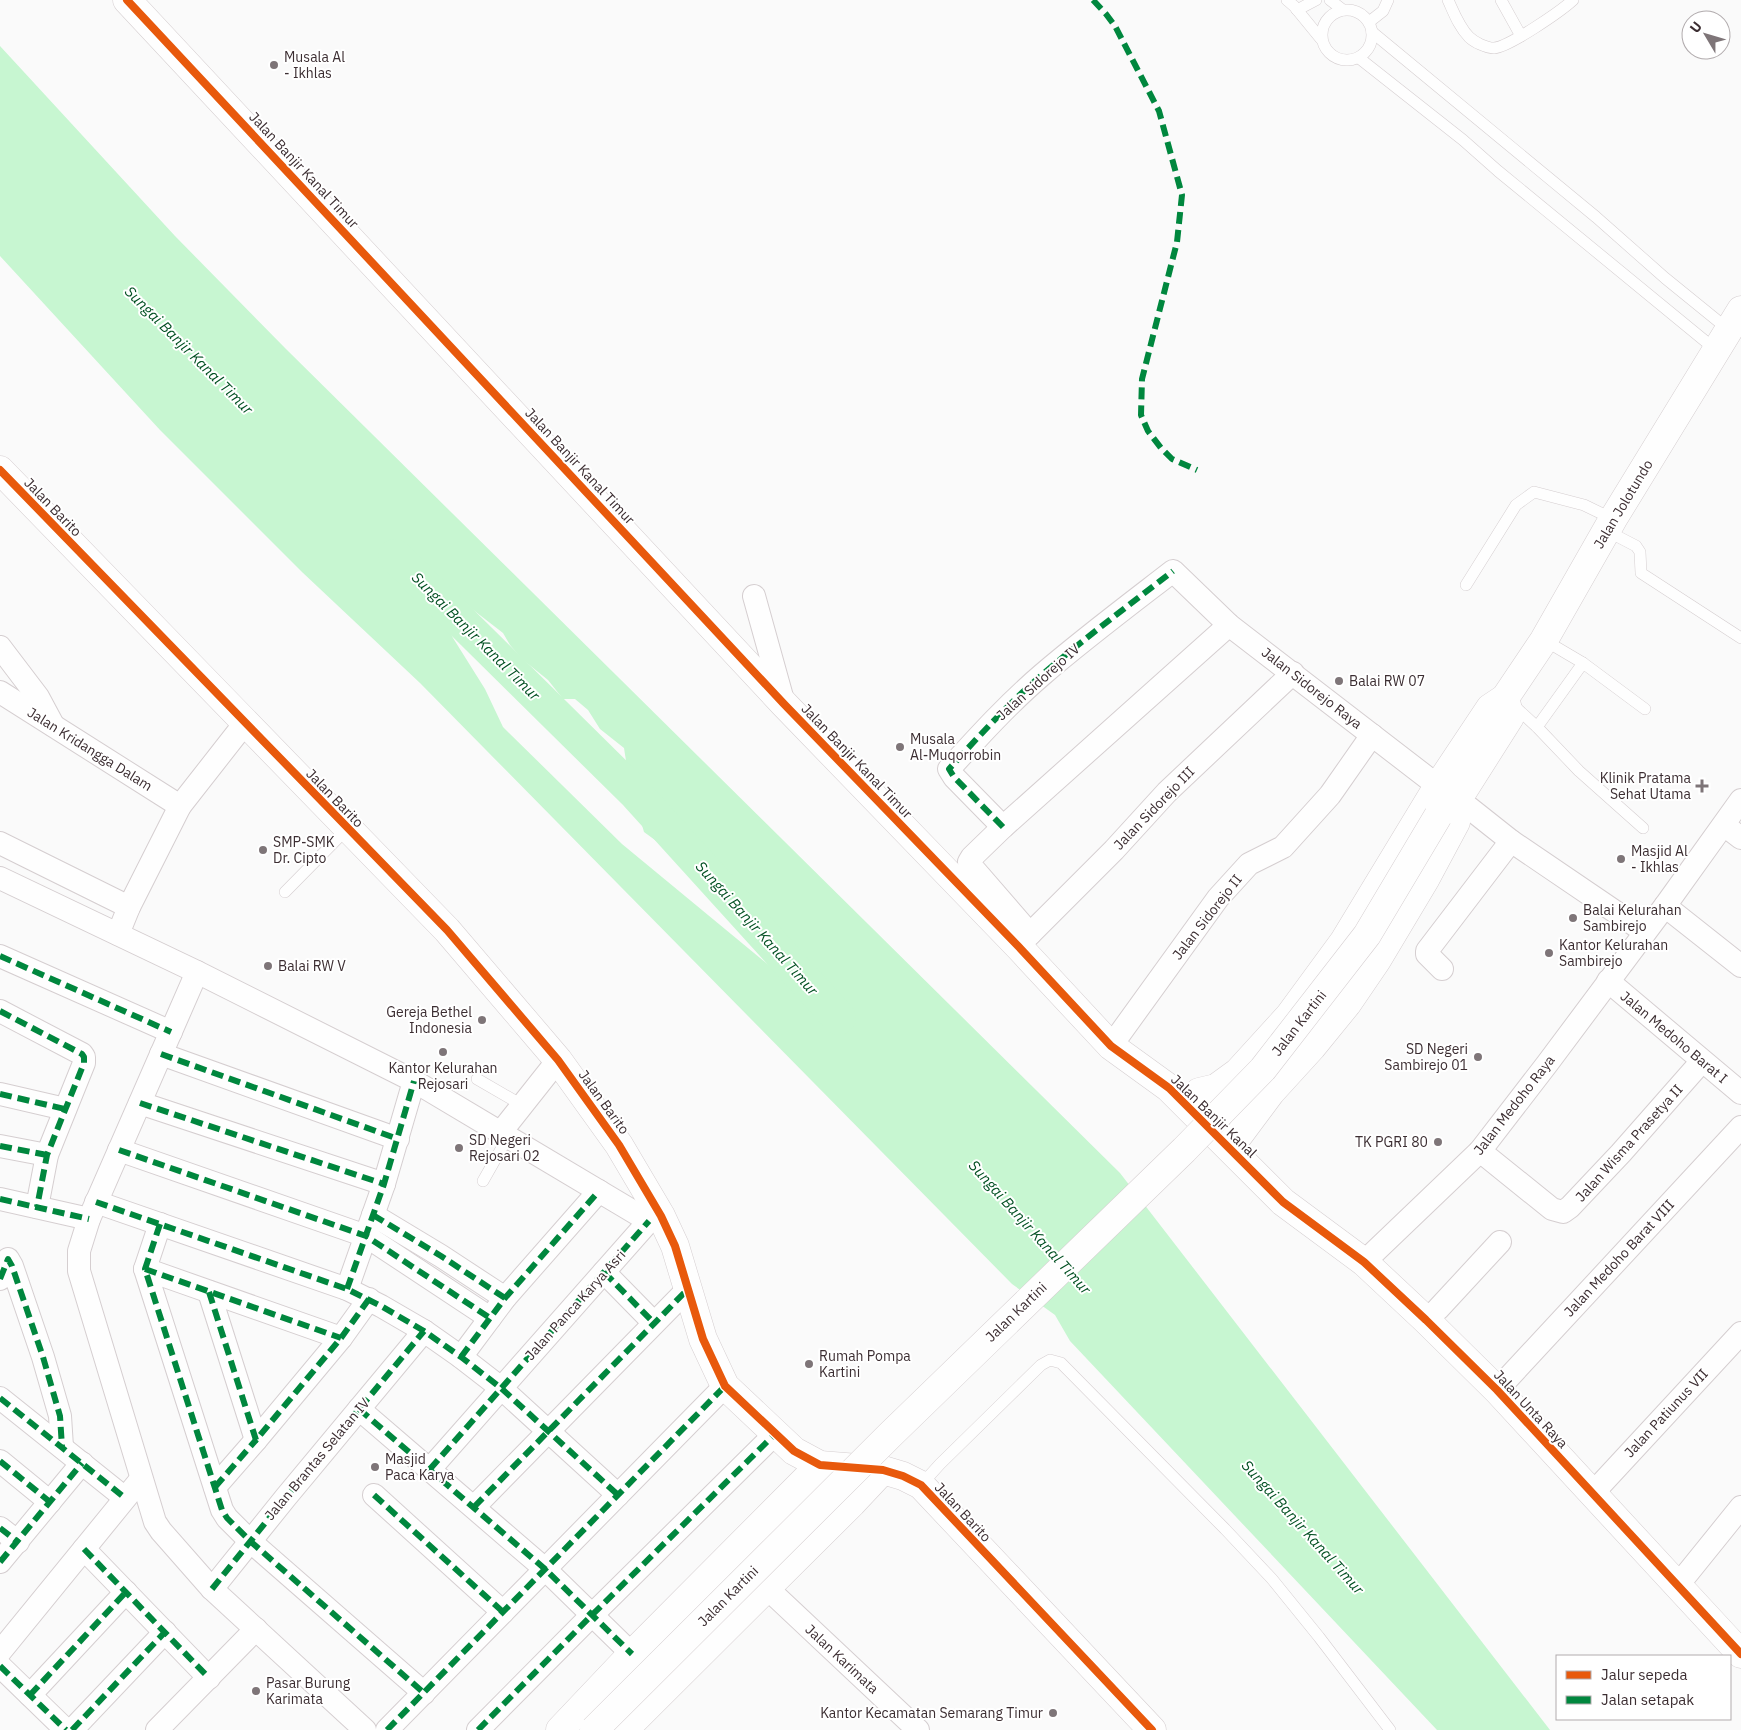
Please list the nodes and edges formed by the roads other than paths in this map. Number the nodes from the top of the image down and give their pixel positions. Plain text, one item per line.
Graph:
1 (127, 0) edge
2 (1286, 0) edge
3 (1316, 0) edge
4 (1330, 0) edge
5 (1388, 0) edge
6 (1448, 0) edge
7 (1500, 0) edge
8 (1568, 2) edge
9 (1297, 10) junction
10 (1343, 10) junction
11 (1371, 27) junction
12 (1521, 36) junction
13 (1321, 39) junction
14 (1360, 58) junction
15 (1729, 330) edge
16 (0, 470) edge
17 (1610, 525) junction
18 (1173, 571) joint
19 (1466, 585) dead end
20 (754, 596) dead end
21 (1229, 625) junction
22 (1741, 638) edge
23 (1544, 640) junction
24 (3, 656) edge
25 (1583, 663) junction
26 (1293, 673) junction
27 (0, 692) edge
28 (1505, 698) junction
29 (784, 704) junction
30 (1644, 709) dead end
31 (245, 723) junction
32 (53, 726) junction
33 (1537, 727) junction
34 (1372, 735) junction
35 (1448, 792) junction
36 (1741, 800) edge
37 (180, 806) junction
38 (1003, 827) junction
39 (1643, 828) dead end
40 (347, 829) junction
41 (1733, 831) edge
42 (1510, 840) junction
43 (0, 842) edge
44 (0, 878) edge
45 (285, 892) dead end
46 (1665, 906) junction
47 (129, 907) junction
48 (1645, 932) junction
49 (118, 934) junction
50 (1024, 940) junction
51 (0, 956) edge
52 (1741, 966) edge
53 (1442, 968) dead end
54 (197, 972) junction
55 (1608, 981) junction
56 (0, 1011) edge
57 (171, 1032) junction
58 (1112, 1046) junction
59 (161, 1054) junction
60 (558, 1060) junction
61 (1702, 1061) junction
62 (477, 1079) dead end
63 (414, 1081) junction
64 (1169, 1088) junction
65 (1199, 1092) junction
66 (0, 1094) edge
67 (1741, 1094) edge
68 (140, 1103) junction
69 (522, 1105) junction
70 (65, 1109) junction
71 (1741, 1127) edge
72 (504, 1135) junction
73 (398, 1139) junction
74 (0, 1146) edge
75 (1239, 1147) junction
76 (119, 1150) junction
77 (1480, 1151) junction
78 (47, 1155) junction
79 (483, 1181) dead end
80 (384, 1184) junction
81 (599, 1191) junction
82 (0, 1199) edge
83 (1283, 1202) joint
84 (37, 1207) junction
85 (93, 1210) junction
86 (373, 1215) junction
87 (655, 1219) junction
88 (160, 1224) junction
89 (366, 1236) junction
90 (1500, 1242) dead end
91 (1364, 1262) junction
92 (3, 1265) edge
93 (145, 1268) junction
94 (604, 1272) junction
95 (347, 1289) junction
96 (688, 1289) junction
97 (209, 1292) junction
98 (505, 1298) junction
99 (369, 1299) junction
100 (490, 1318) junction
101 (1426, 1320) junction
102 (654, 1324) junction
103 (424, 1331) junction
104 (1741, 1333) edge
105 (341, 1338) junction
106 (461, 1357) junction
107 (725, 1386) junction
108 (501, 1388) junction
109 (1497, 1390) junction
110 (0, 1398) edge
111 (359, 1409) junction
112 (547, 1431) junction
113 (775, 1434) junction
114 (256, 1440) junction
115 (62, 1447) junction
116 (0, 1461) edge
117 (82, 1464) junction
118 (820, 1465) junction
119 (430, 1469) junction
120 (883, 1470) junction
121 (141, 1479) junction
122 (921, 1485) junction
123 (215, 1487) junction
124 (1592, 1494) junction
125 (374, 1495) dead end
126 (618, 1495) junction
127 (125, 1498) junction
128 (50, 1502) junction
129 (474, 1506) junction
130 (1741, 1507) edge
131 (0, 1528) edge
132 (250, 1541) junction
133 (18, 1542) junction
134 (84, 1549) junction
135 (0, 1562) edge
136 (545, 1569) junction
137 (1678, 1585) junction
138 (212, 1588) junction
139 (767, 1588) junction
140 (126, 1592) junction
141 (503, 1612) junction
142 (592, 1615) junction
143 (256, 1629) junction
144 (164, 1632) junction
145 (0, 1652) edge
146 (632, 1654) junction
147 (1741, 1654) edge
148 (0, 1666) edge
149 (208, 1678) junction
150 (424, 1692) junction
151 (30, 1695) junction
152 (66, 1730) edge
153 (72, 1730) edge
154 (157, 1730) edge
155 (365, 1730) edge
156 (387, 1730) edge
157 (478, 1730) edge
158 (560, 1730) edge
159 (594, 1730) edge
160 (624, 1730) edge
161 (917, 1730) edge
162 (1152, 1730) edge
163 (1390, 1730) edge

1 - 29 street, Jalan Banjir Kanal Timur
2 - 9 lane
3 - 9 lane
4 - 10 lane
5 - 11 lane
6 - 12 lane
7 - 12 lane
8 - 12 lane
9 - 13 lane
10 - 11 lane
10 - 13 lane
11 - 14 lane
11 - 15 lane
13 - 14 lane
14 - 15 lane
15 - 17 street, Jalan Jolotundo
16 - 31 street, Jalan Barito
17 - 19 lane
17 - 22 lane
17 - 23 street, Jalan Jolotundo
18 - 21 street, Jalan Sidorejo Raya
18 - 38 street, Jalan Sidorejo IV
20 - 29 street
21 - 26 street, Jalan Sidorejo Raya
21 - 38 street
23 - 25 lane
23 - 28 street, Jalan Jolotundo
24 - 32 street
25 - 30 lane
25 - 33 lane
26 - 34 street, Jalan Sidorejo Raya
26 - 50 street, Jalan Sidorejo III
27 - 32 street, Jalan Kridangga Dalam
28 - 33 lane
28 - 35 street
29 - 50 street, Jalan Banjir Kanal Timur
31 - 37 street
31 - 40 street, Jalan Barito
32 - 37 street, Jalan Kridangga Dalam
33 - 39 lane
34 - 35 street, Jalan Sidorejo Raya
34 - 58 street, Jalan Sidorejo II
35 - 42 street
35 - 65 street, Jalan Banjir Kanal
35 - 75 street, Jalan Banjir Kanal
35 - 159 street, Jalan Kartini, bridge
36 - 41 street, Jalan Medoho Raya
37 - 47 street
38 - 50 street
40 - 45 lane
40 - 60 street, Jalan Barito
41 - 46 street, Jalan Medoho Raya
42 - 48 street
42 - 53 street
43 - 47 street
44 - 49 street
46 - 48 street, Jalan Medoho Raya
46 - 52 street
47 - 49 street
48 - 55 street, Jalan Medoho Raya
49 - 54 street
50 - 58 street, Jalan Banjir Kanal
51 - 57 street
54 - 57 street
54 - 63 street
55 - 61 street, Jalan Medoho Barat I
55 - 77 street, Jalan Medoho Raya
56 - 70 street
57 - 59 street
58 - 64 street, Jalan Banjir Kanal
59 - 68 street
59 - 73 street
60 - 69 street
60 - 87 street, Jalan Barito
61 - 67 street, Jalan Medoho Barat I
61 - 77 street, Jalan Wisma Prasetya II
62 - 69 lane
63 - 72 street
63 - 73 street
64 - 65 street, Jalan Banjir Kanal
64 - 75 street, Jalan Banjir Kanal
65 - 75 street, Jalan Banjir Kanal
66 - 70 street
68 - 76 street
68 - 80 street
69 - 72 street
70 - 78 street
71 - 109 street, Jalan Medoho Barat VIII
72 - 79 lane
72 - 81 street
73 - 80 street
74 - 78 street
75 - 83 street, Jalan Banjir Kanal
76 - 85 street
76 - 89 street
77 - 91 street, Jalan Medoho Raya
78 - 84 street
80 - 86 street
81 - 87 street
81 - 98 street
82 - 84 street
83 - 91 street, Jalan Unta Raya
84 - 85 street
85 - 88 street
85 - 121 street
86 - 89 street
86 - 98 street
87 - 94 street, Jalan Panca Karya Asri
87 - 96 street, Jalan Barito
88 - 93 street
88 - 95 street
89 - 95 street
89 - 100 street
90 - 101 street
91 - 101 street, Jalan Unta Raya
92 - 115 street
93 - 97 street
93 - 123 street
94 - 102 street
94 - 108 street, Jalan Panca Karya Asri
95 - 99 street
96 - 102 street
96 - 107 street, Jalan Barito
97 - 105 street
97 - 114 street
98 - 100 street
99 - 103 street
99 - 105 street
100 - 106 street
101 - 109 street, Jalan Unta Raya
102 - 112 street
103 - 106 street
103 - 111 street, Jalan Brantas Selatan IV
104 - 124 street, Jalan Patiunus VII
105 - 114 street
106 - 108 street
107 - 113 street, Jalan Barito
107 - 126 street
108 - 112 street
108 - 119 street, Jalan Panca Karya Asri
109 - 124 street, Jalan Unta Raya
110 - 115 street
111 - 119 street
111 - 132 street, Jalan Brantas Selatan IV
112 - 126 street
112 - 129 street
113 - 118 street, Jalan Barito
113 - 142 street
114 - 123 street
115 - 117 street
116 - 128 street
117 - 127 street
117 - 128 street
118 - 120 street, Jalan Barito
118 - 146 street, Jalan Kartini
119 - 129 street
120 - 122 street, Jalan Barito
120 - 139 street, Jalan Kartini
121 - 127 street
121 - 138 street
122 - 162 street, Jalan Barito
122 - 163 lane
123 - 132 street
124 - 137 street, Jalan Unta Raya
125 - 141 street
126 - 136 street
127 - 134 street
128 - 133 street
129 - 136 street
130 - 137 street
131 - 133 street
132 - 138 street, Jalan Brantas Selatan IV
132 - 150 street
133 - 135 street
134 - 140 street
134 - 145 street
136 - 141 street
136 - 142 street
137 - 147 street, Jalan Unta Raya
138 - 143 street
139 - 160 street, Jalan Kartini
139 - 161 street, Jalan Karimata
140 - 144 street
140 - 151 street
141 - 150 street
142 - 146 street
142 - 157 street
143 - 149 street
143 - 155 street
144 - 149 street
144 - 153 street
146 - 158 street, Jalan Kartini
148 - 151 street
149 - 154 street
150 - 156 street
151 - 152 street

